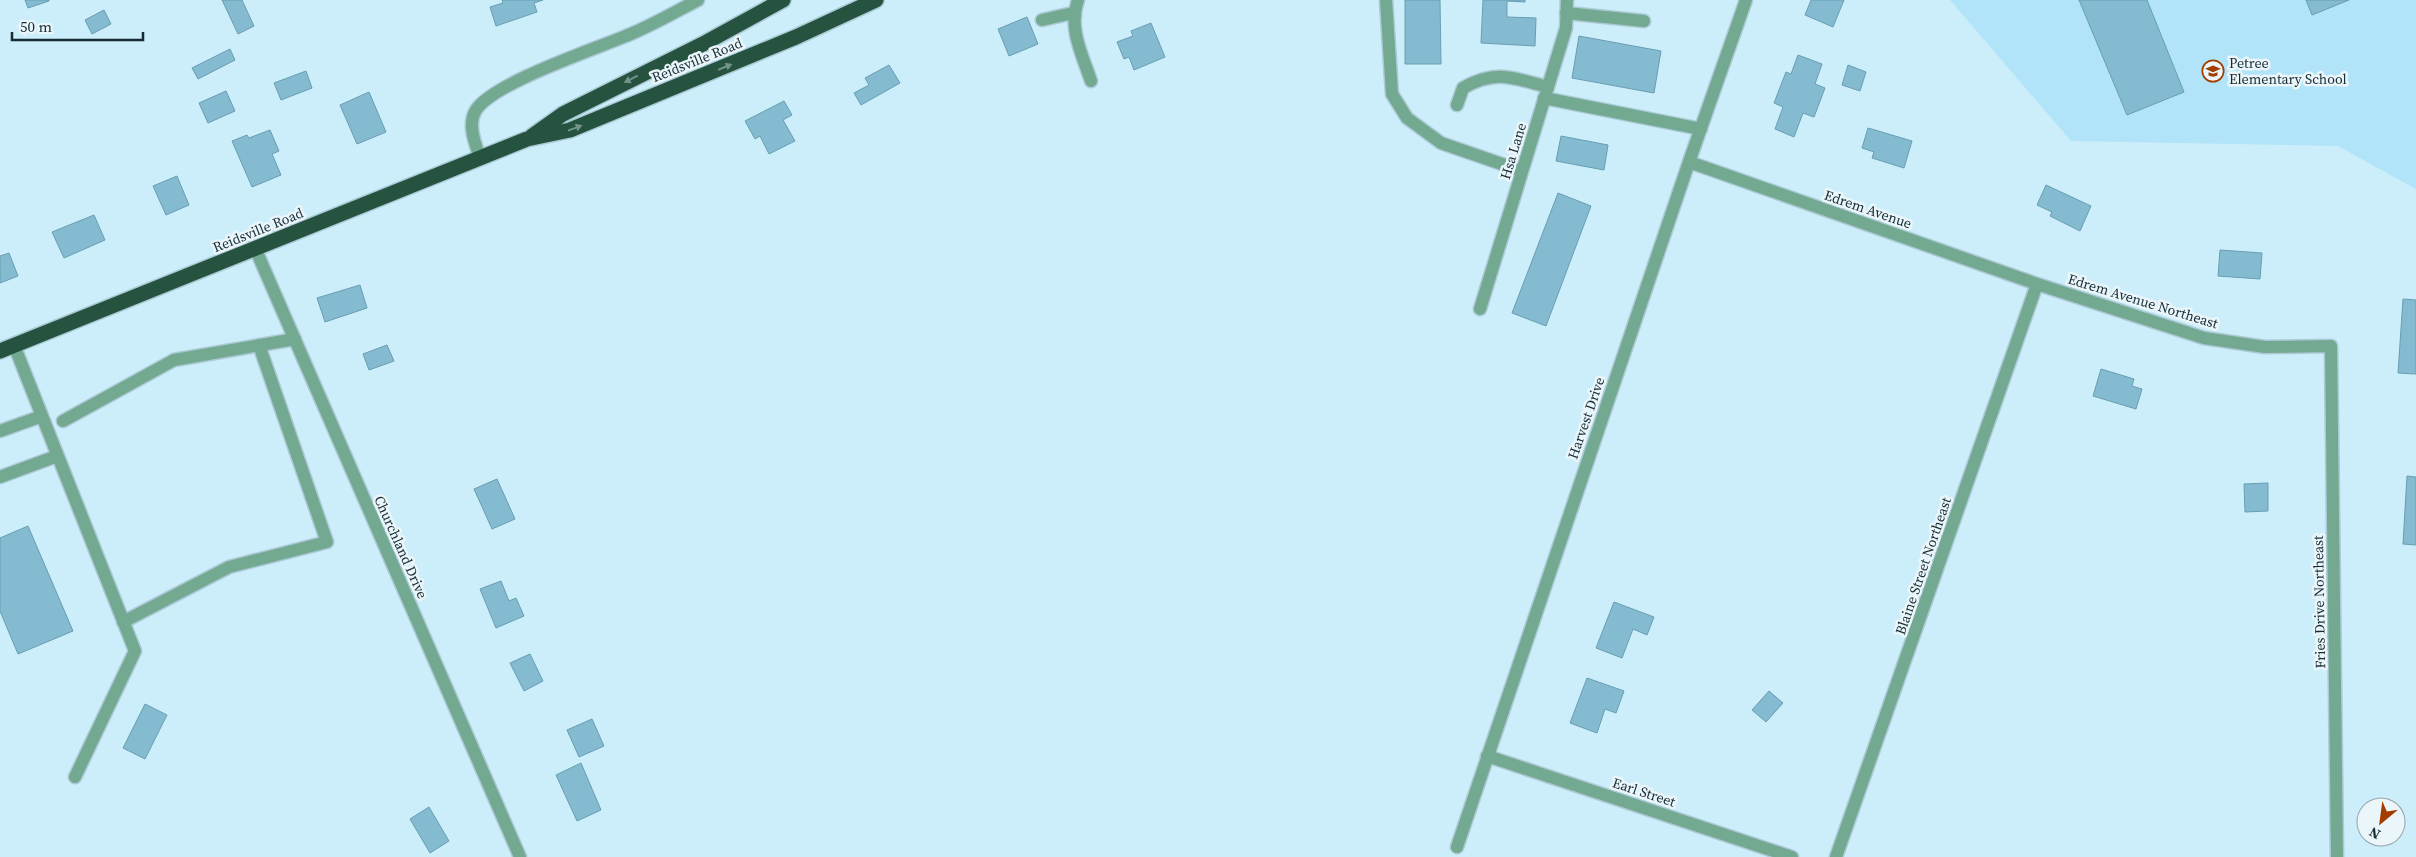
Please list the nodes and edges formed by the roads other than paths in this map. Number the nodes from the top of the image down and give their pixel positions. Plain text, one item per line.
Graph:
1 (698, 0) edge
2 (783, 0) edge
3 (876, 0) edge
4 (1078, 0) edge
5 (1386, 0) edge
6 (1567, 0) edge
7 (1746, 0) edge
8 (1073, 13) junction
9 (1566, 14) junction
10 (1042, 20) dead end
11 (1644, 21) dead end
12 (1092, 80) dead end
13 (1546, 92) junction
14 (1457, 105) dead end
15 (1701, 129) junction
16 (527, 139) junction
17 (480, 158) junction
18 (1689, 162) junction
19 (1522, 171) junction
20 (255, 248) junction
21 (2037, 284) junction
22 (1480, 309) dead end
23 (295, 339) junction
24 (14, 345) junction
25 (259, 345) junction
26 (2331, 346) joint
27 (0, 350) edge
28 (42, 416) junction
29 (63, 421) dead end
30 (0, 431) edge
31 (58, 456) junction
32 (0, 477) edge
33 (123, 622) junction
34 (1487, 756) junction
35 (75, 777) dead end
36 (1457, 847) dead end
37 (520, 857) edge
38 (1792, 857) edge
39 (1836, 857) edge
40 (2337, 857) edge

1 - 17 street
2 -> 16 highway, Reidsville Road
16 -> 3 highway, Reidsville Road
4 - 8 street
5 - 19 street
6 - 9 street, Hsa Lane
7 - 15 street, Harvest Drive
8 - 10 street
8 - 12 street
9 - 11 street
9 - 13 street, Hsa Lane
13 - 14 street
13 - 15 street
13 - 19 street, Hsa Lane
15 - 18 street, Harvest Drive
16 - 17 highway, Reidsville Road
17 - 20 highway, Reidsville Road
18 - 21 street, Edrem Avenue
18 - 34 street, Harvest Drive
19 - 22 street, Hsa Lane
20 - 23 street, Churchland Drive
20 - 24 highway, Reidsville Road
21 - 26 street, Edrem Avenue Northeast
21 - 39 street, Blaine Street Northeast
23 - 25 street
23 - 37 street, Churchland Drive
24 - 27 highway, Reidsville Road
24 - 28 street
25 - 29 street
25 - 33 street
26 - 40 street, Fries Drive Northeast
28 - 30 street
28 - 31 street
31 - 32 street
31 - 33 street
33 - 35 street
34 - 36 street, Harvest Drive
34 - 38 street, Earl Street

